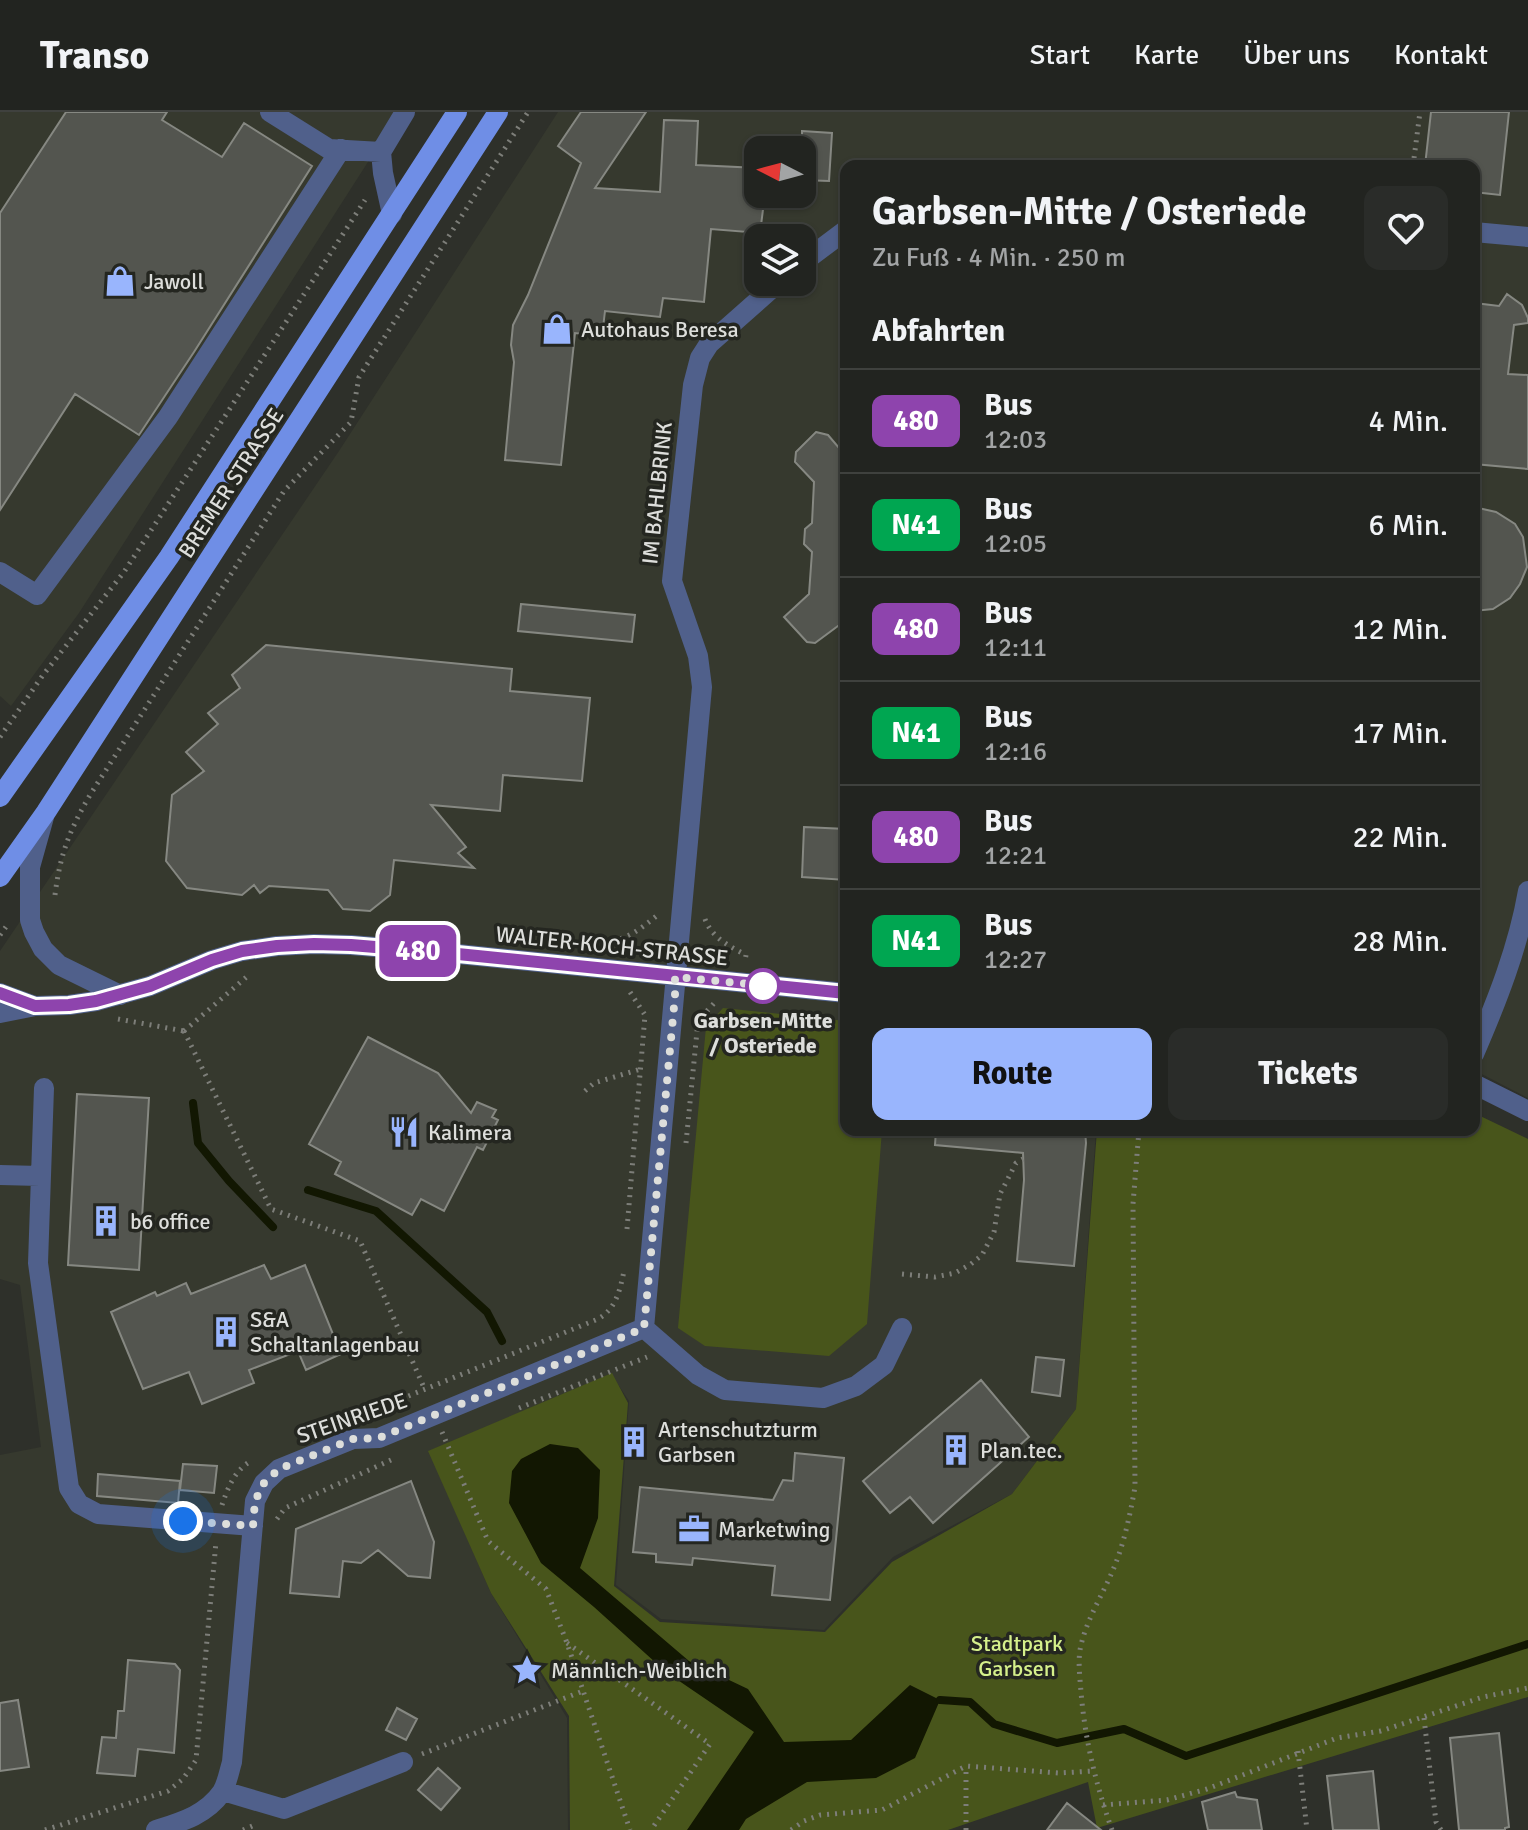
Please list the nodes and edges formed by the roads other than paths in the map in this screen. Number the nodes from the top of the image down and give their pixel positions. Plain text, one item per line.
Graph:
1 (270, 112) edge
2 (405, 112) edge
3 (457, 112) edge
4 (498, 112) edge
5 (341, 149) junction
6 (381, 152) junction
7 (392, 214) junction
8 (1480, 233) edge
9 (840, 234) edge
10 (1528, 237) edge
11 (816, 252) edge
12 (763, 296) edge
13 (0, 572) edge
14 (0, 797) edge
15 (46, 812) junction
16 (0, 877) edge
17 (1528, 891) edge
18 (675, 987) junction
19 (0, 993) edge
20 (840, 993) edge
21 (120, 995) junction
22 (35, 1006) junction
23 (0, 1013) edge
24 (1480, 1040) edge
25 (1480, 1087) edge
26 (44, 1088) dead end
27 (1528, 1111) edge
28 (0, 1175) edge
29 (40, 1176) junction
30 (644, 1328) junction
31 (902, 1328) dead end
32 (253, 1526) junction
33 (403, 1762) road end
34 (223, 1791) junction
35 (156, 1830) edge

1 - 5 street
2 - 6 street
3 - 7 main road, BREMER STRASSE
4 - 15 main road, BREMER STRASSE
5 - 6 street
5 - 13 street
6 - 7 street
7 - 14 main road, BREMER STRASSE
8 - 10 street
9 - 11 street
12 - 18 street, IM BAHLBRINK
15 - 16 main road, BREMER STRASSE
15 - 21 street
17 - 24 street
18 - 20 street, WALTER-KOCH-STRASSE
18 - 21 street, WALTER-KOCH-STRASSE
18 - 30 street
19 - 22 street, WALTER-KOCH-STRASSE
21 - 22 street, WALTER-KOCH-STRASSE
22 - 23 street
25 - 27 street
26 - 29 street
28 - 29 street
29 - 32 street
30 - 31 street
30 - 32 street, STEINRIEDE
32 - 34 street, STEINRIEDE
33 - 34 street
34 - 35 street

